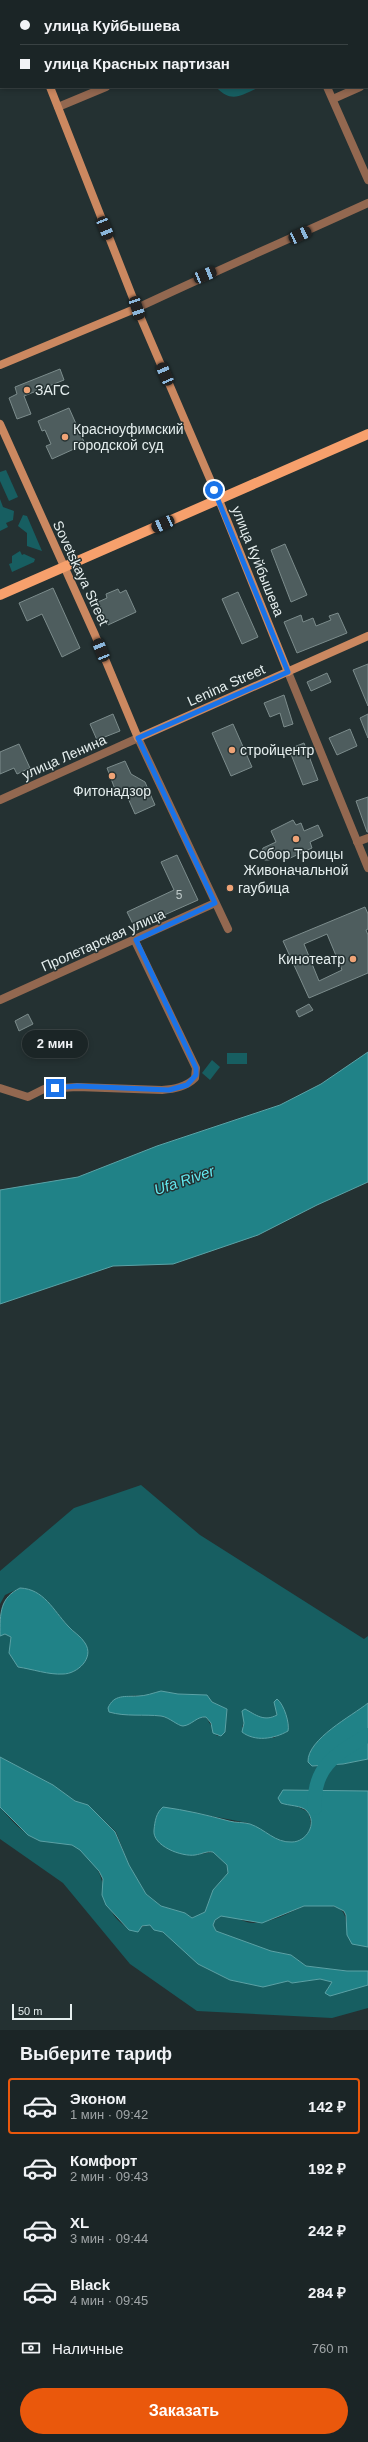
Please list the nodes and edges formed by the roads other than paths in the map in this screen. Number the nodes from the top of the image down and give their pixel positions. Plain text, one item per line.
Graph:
1 (50, 88) edge
2 (104, 88) edge
3 (328, 88) edge
4 (358, 88) edge
5 (333, 99) junction
6 (58, 107) junction
7 (368, 180) edge
8 (368, 203) edge
9 (137, 308) junction
10 (0, 365) edge
11 (0, 424) edge
12 (368, 434) edge
13 (219, 500) junction
14 (63, 568) junction
15 (0, 595) edge
16 (368, 636) edge
17 (288, 672) junction
18 (138, 738) junction
19 (0, 800) edge
20 (368, 838) edge
21 (357, 842) junction
22 (368, 868) edge
23 (215, 903) junction
24 (228, 929) dead end
25 (136, 940) junction
26 (0, 1000) edge
27 (0, 1088) edge

1 - 6 main road, улица Куйбышева
2 - 6 street
3 - 5 street
4 - 5 street
5 - 7 street
6 - 9 main road, улица Куйбышева
8 - 9 street
9 - 10 main road
9 - 13 main road, улица Куйбышева
11 - 14 main road, Sovetskaya Street
12 - 13 main road
13 - 14 main road
13 - 17 main road, улица Куйбышева
14 - 15 main road
14 - 18 main road, Sovetskaya Street
16 - 17 main road, Lenina Street
17 - 18 main road, Lenina Street
17 - 21 street, улица Куйбышева
18 - 19 street, улица Ленина
18 - 23 street, Sovetskaya Street
20 - 21 street
21 - 22 street, улица Куйбышева
23 - 24 street, Sovetskaya Street
23 - 25 street, Пролетарская улица
25 - 26 street, Пролетарская улица
25 - 27 street

